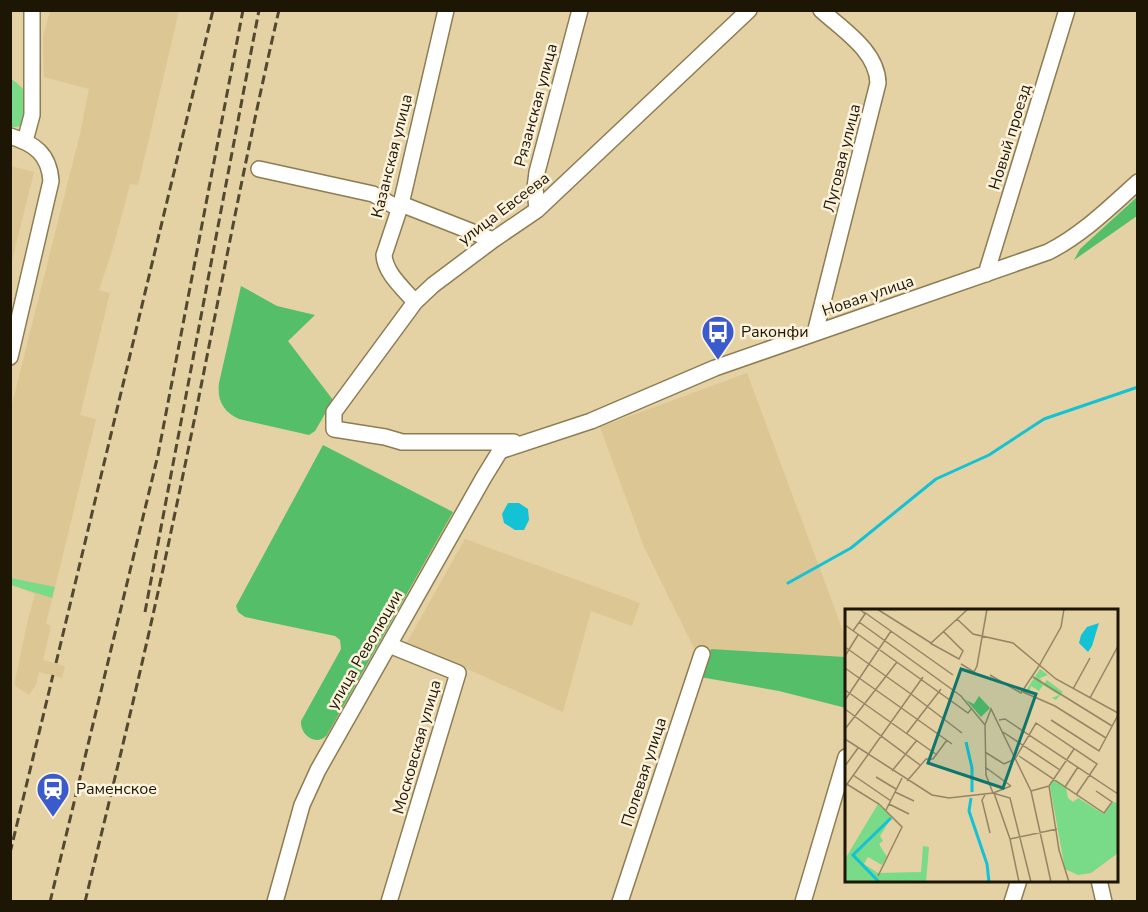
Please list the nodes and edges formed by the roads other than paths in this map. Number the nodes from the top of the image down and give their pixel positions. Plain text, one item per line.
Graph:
1 (32, 10) edge
2 (446, 10) edge
3 (580, 10) edge
4 (749, 10) edge
5 (821, 10) edge
6 (1067, 10) edge
7 (18, 139) edge
8 (260, 169) dead end
9 (1137, 182) edge
10 (401, 204) junction
11 (537, 210) junction
12 (493, 240) junction
13 (986, 274) junction
14 (414, 302) junction
15 (815, 333) junction
16 (10, 357) edge
17 (526, 442) junction
18 (390, 645) junction
19 (702, 654) dead end
20 (845, 764) edge
21 (840, 801) edge
22 (1017, 882) edge
23 (1100, 882) edge
24 (275, 902) edge
25 (389, 902) edge
26 (620, 902) edge
27 (803, 902) edge
28 (1011, 902) edge
29 (1104, 902) edge

1 - 7 street
2 - 10 street, Казанская улица
3 - 11 street, Рязанская улица
4 - 11 street, улица Евсеева
5 - 15 street, Луговая улица
6 - 13 street, Новый проезд
7 - 16 street
8 - 10 street
9 - 13 street, Новая улица
10 - 12 street
10 - 14 street, Казанская улица
11 - 12 street, улица Евсеева
12 - 14 street, улица Евсеева
13 - 15 street, Новая улица
14 - 17 street, улица Евсеева
15 - 17 street, Новая улица
17 - 18 street, улица Революции
18 - 24 street, улица Революции
18 - 25 street, Московская улица
19 - 26 street, Полевая улица
20 - 21 street
21 - 27 street
22 - 28 street
23 - 29 street

